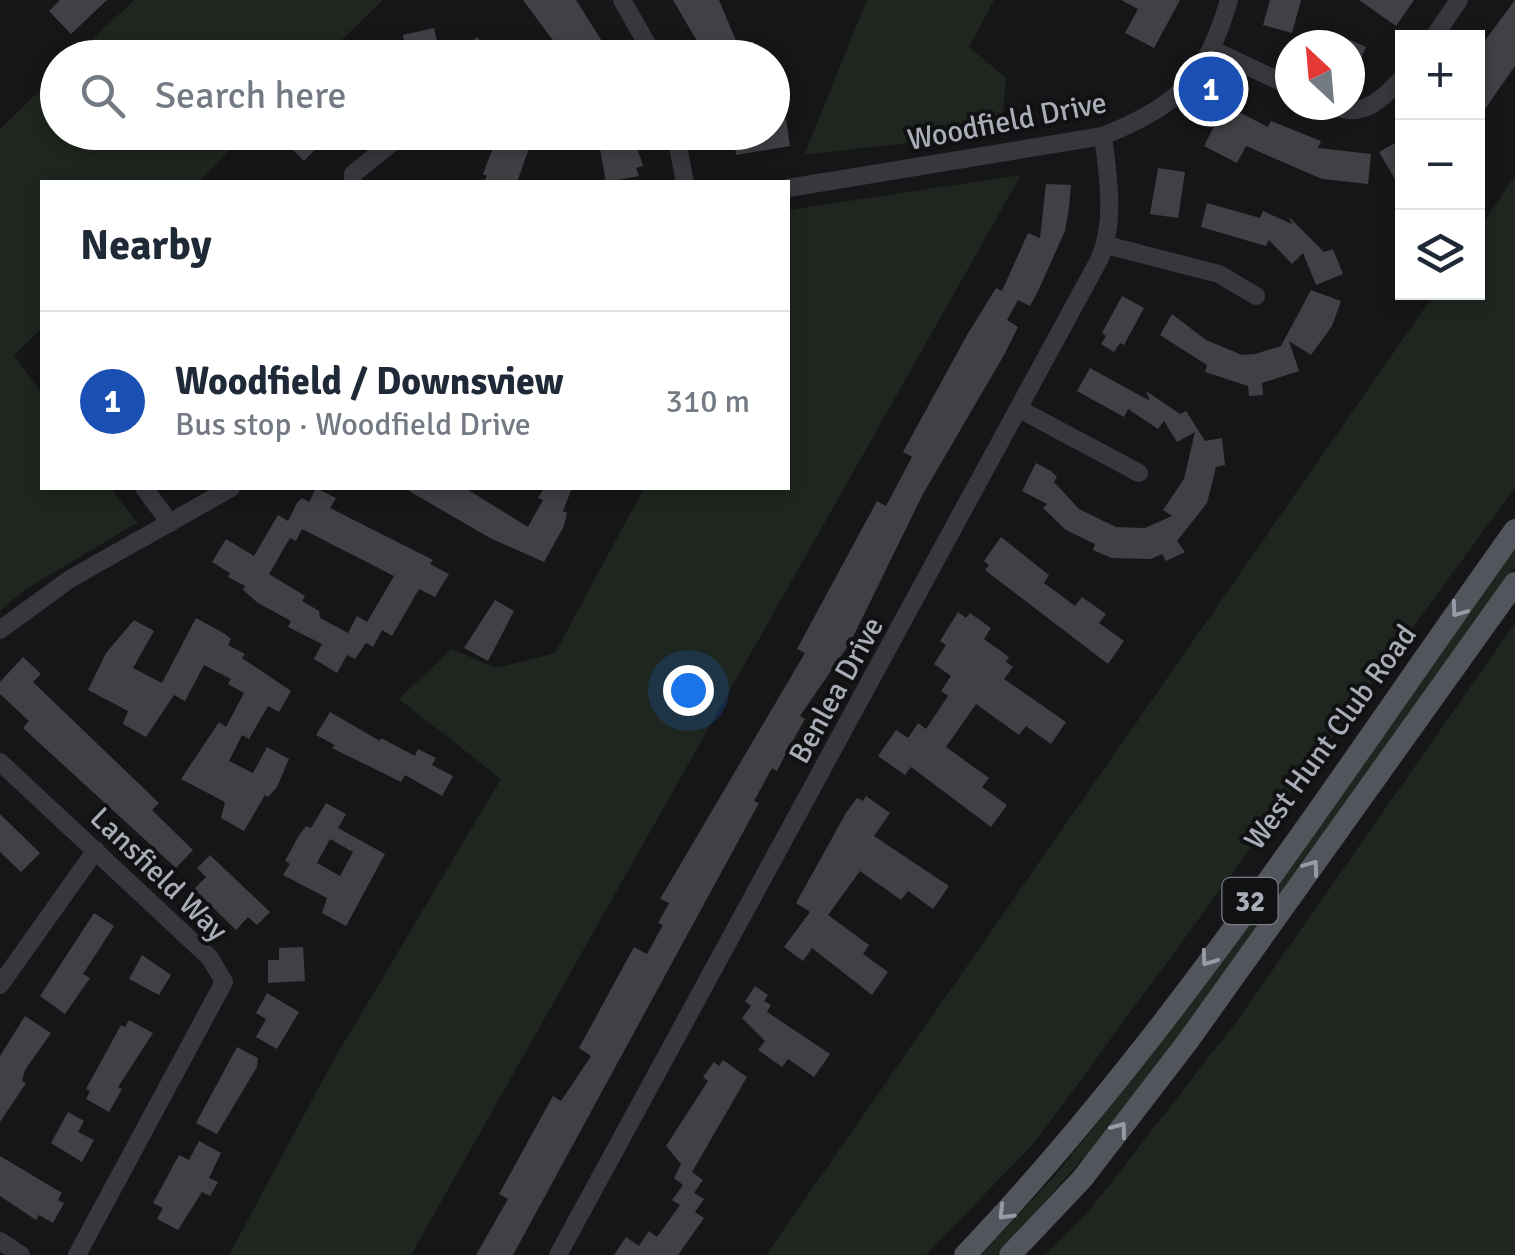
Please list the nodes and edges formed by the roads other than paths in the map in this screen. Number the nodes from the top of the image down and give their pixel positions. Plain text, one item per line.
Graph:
1 (622, 0) edge
2 (1229, 0) edge
3 (1459, 0) edge
4 (1439, 30) edge
5 (645, 40) edge
6 (1214, 50) junction
7 (1275, 79) edge
8 (1395, 86) edge
9 (1365, 107) edge
10 (1103, 136) junction
11 (381, 150) edge
12 (679, 150) edge
13 (354, 180) edge
14 (685, 180) edge
15 (790, 188) edge
16 (1106, 245) junction
17 (1256, 296) dead end
18 (1020, 409) junction
19 (1139, 473) dead end
20 (145, 490) edge
21 (228, 490) edge
22 (170, 524) junction
23 (1515, 530) edge
24 (1515, 583) edge
25 (0, 630) edge
26 (0, 762) edge
27 (96, 850) junction
28 (0, 984) edge
29 (0, 1241) edge
30 (20, 1255) edge
31 (77, 1255) edge
32 (558, 1255) edge
33 (965, 1255) edge
34 (1010, 1255) edge

1 - 5 street
2 - 6 street, Woodfield Drive
3 - 4 street
6 - 7 street
6 - 10 street, Woodfield Drive
8 - 9 street
10 - 15 street, Woodfield Drive
10 - 16 street, Benlea Drive
11 - 13 street
12 - 14 street
16 - 17 street
16 - 18 street, Benlea Drive
18 - 19 street
18 - 32 street, Benlea Drive
20 - 22 street
21 - 22 street
22 - 25 street
23 -> 33 main road, West Hunt Club Road / 32
34 -> 24 main road, West Hunt Club Road / 32
26 - 27 street, Lansfield Way
27 - 28 street
27 - 31 street, Lansfield Way
29 - 30 street

